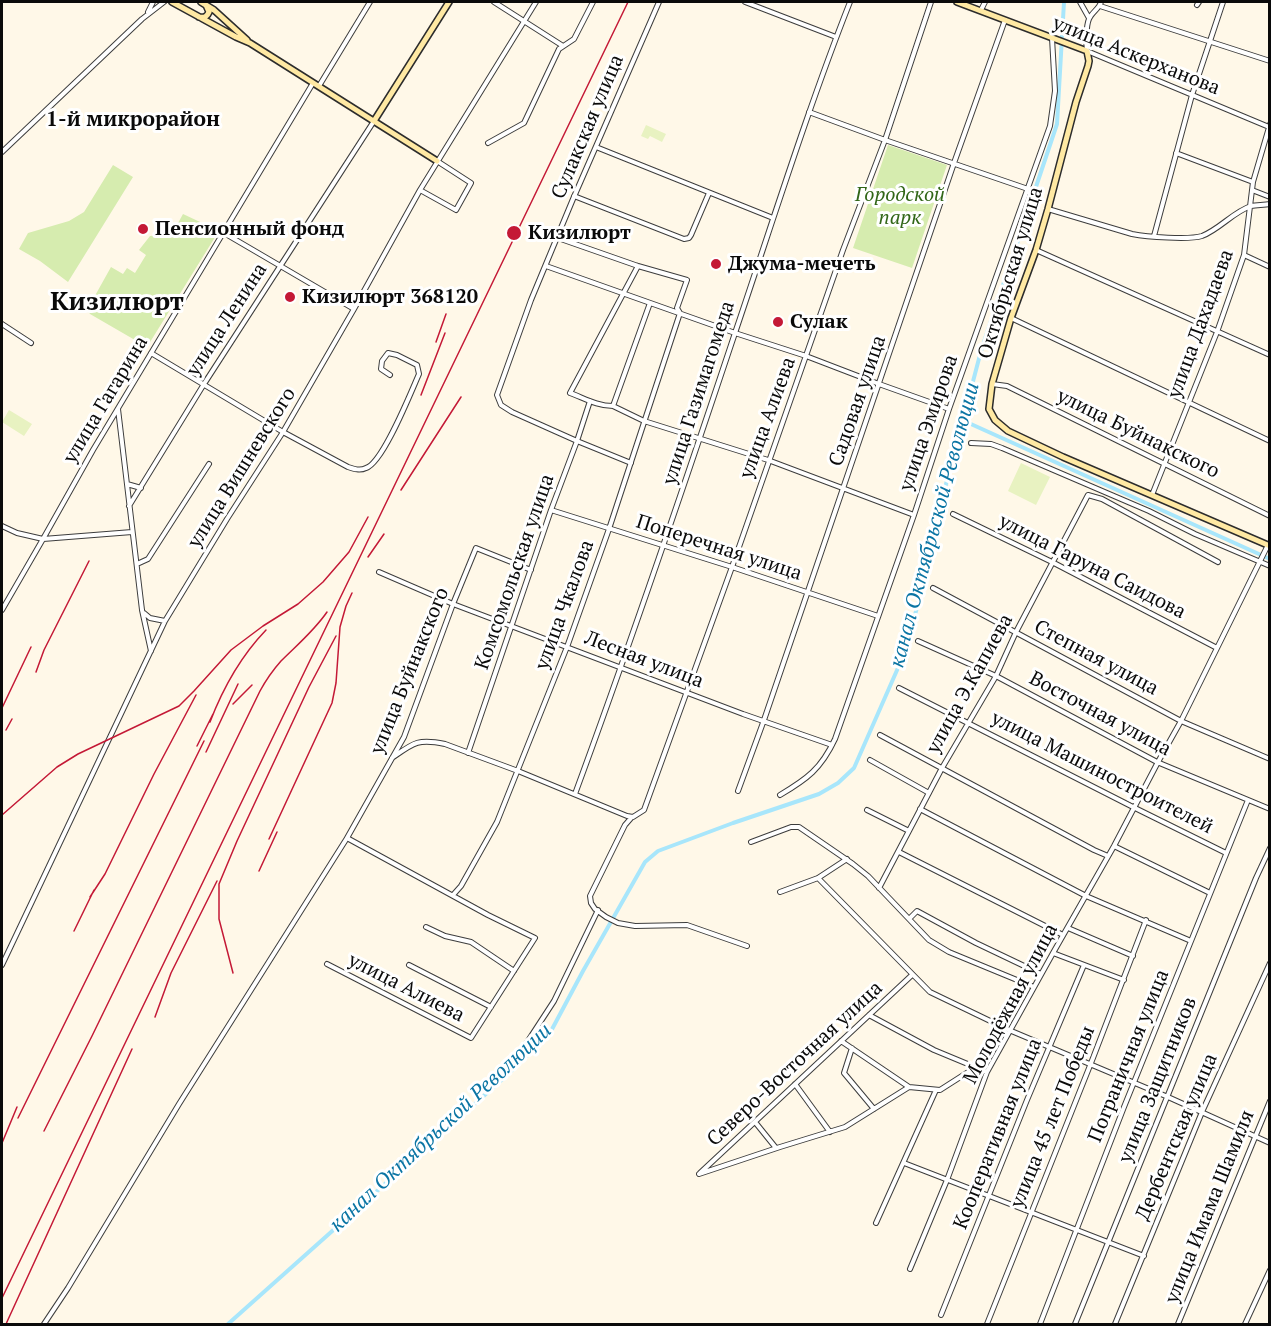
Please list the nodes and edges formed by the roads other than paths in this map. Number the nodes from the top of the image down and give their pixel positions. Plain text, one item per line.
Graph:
1 (153, 2) edge
2 (164, 2) edge
3 (172, 2) edge
4 (370, 2) edge
5 (449, 2) edge
6 (494, 2) edge
7 (536, 2) edge
8 (593, 2) edge
9 (659, 2) edge
10 (746, 2) edge
11 (850, 2) edge
12 (931, 2) edge
13 (957, 2) edge
14 (985, 2) edge
15 (1080, 2) edge
16 (1223, 2) edge
17 (204, 3) edge
18 (1101, 4) edge
19 (981, 10) junction
20 (197, 16) junction
21 (1089, 18) junction
22 (142, 19) junction
23 (1005, 20) junction
24 (525, 21) junction
25 (836, 37) junction
26 (1054, 38) junction
27 (1210, 42) junction
28 (250, 43) junction
29 (563, 46) junction
30 (1087, 51) junction
31 (1269, 61) edge
32 (316, 85) junction
33 (1192, 95) junction
34 (809, 112) junction
35 (374, 121) junction
36 (1269, 126) edge
37 (885, 140) junction
38 (488, 143) dead end
39 (596, 147) junction
40 (2, 152) edge
41 (1176, 153) junction
42 (436, 161) junction
43 (954, 163) junction
44 (1253, 182) junction
45 (1028, 189) junction
46 (420, 190) junction
47 (1252, 190) junction
48 (709, 193) junction
49 (574, 196) junction
50 (1269, 197) edge
51 (1269, 204) edge
52 (1250, 207) junction
53 (1048, 209) junction
54 (772, 219) junction
55 (224, 233) junction
56 (1154, 236) junction
57 (558, 238) junction
58 (1036, 250) junction
59 (1244, 255) junction
60 (280, 265) junction
61 (546, 266) junction
62 (638, 266) junction
63 (1269, 267) edge
64 (624, 294) junction
65 (650, 303) junction
66 (354, 309) junction
67 (680, 314) junction
68 (1011, 318) junction
69 (2, 324) edge
70 (1217, 332) junction
71 (735, 333) junction
72 (31, 343) dead end
73 (151, 353) junction
74 (1269, 355) edge
75 (806, 356) junction
76 (390, 375) dead end
77 (204, 384) junction
78 (879, 384) junction
79 (993, 384) junction
80 (590, 401) junction
81 (1189, 403) junction
82 (613, 406) junction
83 (118, 408) junction
84 (949, 409) junction
85 (644, 421) junction
86 (283, 432) junction
87 (700, 439) junction
88 (577, 441) junction
89 (1269, 441) edge
90 (971, 443) dead end
91 (768, 460) junction
92 (631, 463) junction
93 (209, 464) dead end
94 (1164, 464) junction
95 (127, 484) junction
96 (141, 488) junction
97 (843, 489) junction
98 (1152, 495) junction
99 (129, 506) junction
100 (551, 510) junction
101 (914, 514) junction
102 (953, 514) dead end
103 (1269, 516) edge
104 (2, 526) edge
105 (609, 529) junction
106 (132, 532) junction
107 (43, 539) junction
108 (1269, 545) edge
109 (664, 546) junction
110 (1052, 562) junction
111 (1218, 562) dead end
112 (1260, 562) junction
113 (137, 564) junction
114 (732, 567) junction
115 (1269, 567) edge
116 (531, 570) junction
117 (379, 572) dead end
118 (933, 588) dead end
119 (808, 592) junction
120 (453, 604) junction
121 (2, 610) edge
122 (142, 610) junction
123 (878, 616) junction
124 (165, 621) junction
125 (512, 626) junction
126 (1016, 632) junction
127 (918, 641) dead end
128 (567, 647) junction
129 (1217, 648) junction
130 (151, 651) junction
131 (621, 668) junction
132 (996, 676) junction
133 (900, 688) dead end
134 (685, 692) junction
135 (764, 720) junction
136 (1181, 721) junction
137 (968, 722) junction
138 (880, 735) dead end
139 (832, 745) junction
140 (468, 753) junction
141 (392, 758) junction
142 (1269, 759) edge
143 (870, 760) dead end
144 (1158, 762) junction
145 (942, 768) junction
146 (518, 771) junction
147 (738, 791) dead end
148 (929, 793) junction
149 (575, 794) junction
150 (780, 795) dead end
151 (1248, 801) junction
152 (1135, 808) junction
153 (1269, 809) edge
154 (867, 810) dead end
155 (920, 810) junction
156 (633, 817) junction
157 (909, 831) junction
158 (347, 838) junction
159 (751, 842) dead end
160 (1114, 846) junction
161 (1269, 848) edge
162 (899, 852) junction
163 (1226, 853) junction
164 (1108, 856) junction
165 (847, 859) junction
166 (818, 878) junction
167 (879, 888) junction
168 (780, 892) dead end
169 (1210, 893) junction
170 (453, 895) junction
171 (1086, 896) junction
172 (598, 910) junction
173 (909, 919) junction
174 (1146, 920) junction
175 (426, 927) dead end
176 (1068, 928) junction
177 (1064, 935) junction
178 (1191, 941) junction
179 (747, 946) dead end
180 (1053, 953) junction
181 (1133, 956) junction
182 (1269, 963) edge
183 (327, 964) dead end
184 (1084, 964) junction
185 (2, 965) edge
186 (409, 965) dead end
187 (514, 971) junction
188 (1041, 974) junction
189 (912, 975) junction
190 (1124, 980) junction
191 (1034, 987) junction
192 (491, 1007) junction
193 (869, 1015) junction
194 (1010, 1030) junction
195 (841, 1041) junction
196 (526, 1044) dead end
197 (1050, 1047) junction
198 (852, 1048) junction
199 (1090, 1065) junction
200 (976, 1067) junction
201 (987, 1072) junction
202 (1134, 1083) junction
203 (795, 1084) junction
204 (909, 1087) junction
205 (936, 1090) junction
206 (1168, 1097) junction
207 (1269, 1101) edge
208 (874, 1109) junction
209 (1202, 1112) junction
210 (755, 1122) junction
211 (830, 1132) junction
212 (1254, 1137) junction
213 (1269, 1143) edge
214 (776, 1148) junction
215 (903, 1163) junction
216 (947, 1180) junction
217 (988, 1196) junction
218 (1030, 1213) junction
219 (876, 1223) dead end
220 (1077, 1231) junction
221 (1107, 1243) junction
222 (1144, 1256) junction
223 (910, 1269) dead end
224 (1269, 1270) edge
225 (941, 1315) dead end
226 (44, 1324) edge
227 (987, 1324) edge
228 (1040, 1324) edge
229 (1075, 1324) edge
230 (1115, 1324) edge
231 (1178, 1324) edge
232 (1245, 1324) edge

1 - 22 street
2 - 22 street
3 - 20 street
4 - 32 street, улица Гагарина
5 - 35 street, улица Ленина
6 - 24 street
7 - 24 street, улица Вишневского
8 - 29 street
9 - 39 street, Сулакская улица
10 - 25 street
11 - 25 street, улица Газимагомеда
12 - 37 street, улица Алиева
13 - 19 street, улица Аскерханова
14 - 19 street
15 - 21 street
16 - 27 street
17 - 20 street
17 - 28 street
18 - 21 street
18 - 27 street
19 - 23 street, улица Аскерханова
20 - 28 street
21 - 30 street
22 - 40 street
23 - 26 street, улица Аскерханова
23 - 43 street, Садовая улица
24 - 29 street
24 - 42 street, улица Вишневского
25 - 34 street, улица Газимагомеда
26 - 30 street, улица Аскерханова
26 - 45 street, улица Эмирова
27 - 31 street
27 - 33 street
28 - 32 street
29 - 38 street
30 - 33 street, улица Аскерханова
30 - 53 street, Октябрьская улица
32 - 35 street
32 - 55 street, улица Гагарина
33 - 36 street, улица Аскерханова
33 - 41 street
34 - 37 street
34 - 54 street, улица Газимагомеда
35 - 42 street
35 - 60 street, улица Ленина
36 - 44 street, улица Дахадаева
37 - 43 street
37 - 75 street, улица Алиева
39 - 48 street
39 - 49 street, Сулакская улица
41 - 44 street
41 - 56 street
42 - 46 street, улица Вишневского
42 - 46 street
43 - 45 street
43 - 78 street, Садовая улица
44 - 47 street, улица Дахадаева
45 - 84 street, улица Эмирова
46 - 66 street, улица Вишневского
47 - 50 street
47 - 52 street, улица Дахадаева
48 - 49 street
48 - 54 street
49 - 57 street, Сулакская улица
51 - 52 street
52 - 56 street
52 - 59 street, улица Дахадаева
53 - 56 street
53 - 58 street, Октябрьская улица
54 - 71 street, улица Газимагомеда
55 - 60 street
55 - 73 street, улица Гагарина
57 - 61 street, Сулакская улица
57 - 62 street
58 - 68 street, Октябрьская улица
58 - 70 street
59 - 63 street
59 - 70 street, улица Дахадаева
60 - 66 street
60 - 77 street, улица Ленина
61 - 64 street
61 - 88 street, Сулакская улица
62 - 64 street
62 - 67 street, улица Чкалова
64 - 65 street
64 - 80 street
65 - 67 street
65 - 82 street
66 - 86 street, улица Вишневского
67 - 71 street
67 - 85 street, улица Чкалова
68 - 79 street, Октябрьская улица
68 - 81 street
69 - 72 street
70 - 74 street
70 - 81 street, улица Дахадаева
71 - 75 street
71 - 87 street, улица Газимагомеда
73 - 77 street
73 - 83 street, улица Гагарина
75 - 78 street
75 - 91 street, улица Алиева
76 - 86 street
77 - 86 street
77 - 96 street, улица Ленина
78 - 84 street
78 - 97 street, Садовая улица
79 - 94 street, улица Буйнакского
79 - 98 street, Октябрьская улица
80 - 82 street
80 - 88 street, Комсомольская улица
81 - 89 street
81 - 94 street, улица Дахадаева
82 - 85 street
83 - 95 street
83 - 107 street, улица Гагарина
84 - 101 street, улица Эмирова
85 - 87 street
85 - 92 street, улица Чкалова
86 - 124 street, улица Вишневского
87 - 91 street
87 - 109 street, улица Газимагомеда
88 - 92 street
88 - 100 street, Комсомольская улица
90 - 112 street
91 - 97 street
91 - 114 street, улица Алиева
92 - 105 street, улица Чкалова
93 - 113 street
94 - 98 street, улица Дахадаева
94 - 103 street, улица Буйнакского
95 - 96 street
95 - 99 street
96 - 99 street, улица Ленина
97 - 101 street
97 - 119 street, Садовая улица
98 - 108 street, Октябрьская улица
99 - 106 street
100 - 105 street, Поперечная улица
100 - 116 street, Комсомольская улица
101 - 123 street, улица Эмирова
102 - 110 street, улица Гаруна Саидова
104 - 107 street
105 - 109 street, Поперечная улица
105 - 128 street, улица Чкалова
106 - 107 street
106 - 113 street
107 - 121 street, улица Гагарина
108 - 112 street, Молодёжная улица
109 - 114 street, Поперечная улица
109 - 131 street, улица Газимагомеда
110 - 111 street, улица Э.Капиева
110 - 126 street, улица Э.Капиева
110 - 129 street, улица Гаруна Саидова
112 - 115 street
112 - 129 street, Молодёжная улица
113 - 122 street
114 - 119 street, Поперечная улица
114 - 134 street, улица Алиева
116 - 120 street, улица Буйнакского
116 - 125 street, Комсомольская улица
117 - 120 street, Лесная улица
118 - 126 street, Степная улица
119 - 123 street, Поперечная улица
119 - 135 street, Садовая улица
120 - 125 street, Лесная улица
120 - 141 street, улица Буйнакского
122 - 124 street
122 - 130 street
123 - 139 street, улица Эмирова
124 - 130 street, улица Вишневского
125 - 128 street, Лесная улица
125 - 140 street, Комсомольская улица
126 - 132 street, улица Э.Капиева
126 - 136 street, Степная улица
127 - 132 street, Восточная улица
128 - 131 street, Лесная улица
128 - 146 street, улица Чкалова
129 - 136 street, Молодёжная улица
130 - 185 street, улица Вишневского
131 - 134 street, Лесная улица
131 - 149 street, улица Газимагомеда
132 - 137 street, улица Э.Капиева
132 - 144 street, Восточная улица
133 - 137 street, улица Машиностроителей
134 - 135 street, Лесная улица
134 - 156 street, улица Алиева
135 - 139 street, Лесная улица
135 - 147 street, Садовая улица
136 - 142 street, Степная улица
136 - 144 street, Молодёжная улица
137 - 145 street, улица Э.Капиева
137 - 152 street, улица Машиностроителей
138 - 145 street
139 - 150 street, улица Эмирова
140 - 141 street
140 - 146 street
141 - 158 street, улица Буйнакского
143 - 148 street
144 - 151 street, Восточная улица
144 - 152 street, Молодёжная улица
145 - 148 street, улица Э.Капиева
145 - 164 street
146 - 149 street
146 - 170 street, улица Чкалова
148 - 155 street, улица Э.Капиева
149 - 156 street
151 - 153 street, Восточная улица
151 - 163 street, Пограничная улица
152 - 160 street, Молодёжная улица
152 - 163 street, улица Машиностроителей
154 - 157 street
155 - 157 street, улица Э.Капиева
155 - 171 street
156 - 172 street
157 - 162 street, улица Э.Капиева
158 - 170 street
158 - 226 street, улица Буйнакского
159 - 165 street
160 - 164 street, Молодёжная улица
160 - 169 street
161 - 206 street, улица Защитников
162 - 167 street, улица Э.Капиева
162 - 177 street
163 - 169 street, Пограничная улица
164 - 171 street, Молодёжная улица
165 - 166 street
165 - 167 street
166 - 168 street
166 - 189 street
167 - 173 street
169 - 178 street, Пограничная улица
170 - 187 street
171 - 174 street
171 - 176 street, Молодёжная улица
172 - 179 street
172 - 196 street
173 - 188 street
173 - 191 street
174 - 178 street
174 - 181 street, улица 45 лет Победы
175 - 187 street
176 - 177 street, Молодёжная улица
176 - 181 street
177 - 180 street, Молодёжная улица
178 - 202 street, Пограничная улица
180 - 184 street
180 - 188 street, Молодёжная улица
181 - 190 street, улица 45 лет Победы
182 - 209 street, Дербентская улица
183 - 192 street, улица Алиева
184 - 190 street
184 - 197 street, Кооперативная улица
186 - 192 street
187 - 192 street
188 - 191 street, Молодёжная улица
189 - 193 street, Северо-Восточная улица
189 - 194 street
190 - 199 street, улица 45 лет Победы
191 - 194 street, Молодёжная улица
193 - 195 street, Северо-Восточная улица
193 - 200 street
194 - 197 street
194 - 201 street, Молодёжная улица
195 - 198 street
195 - 203 street, Северо-Восточная улица
197 - 199 street
197 - 217 street, Кооперативная улица
198 - 204 street
198 - 208 street
199 - 202 street
199 - 218 street, улица 45 лет Победы
200 - 201 street
200 - 205 street
201 - 216 street, Молодёжная улица
202 - 206 street
202 - 220 street, Пограничная улица
203 - 210 street, Северо-Восточная улица
203 - 211 street
204 - 205 street
204 - 208 street
205 - 215 street
206 - 209 street
206 - 221 street, улица Защитников
207 - 212 street, улица Имама Шамиля
208 - 211 street
209 - 212 street
209 - 222 street, Дербентская улица
210 - 214 street
210 - 214 street, Северо-Восточная улица
211 - 214 street
212 - 213 street
212 - 231 street, улица Имама Шамиля
215 - 216 street
215 - 219 street
216 - 217 street
216 - 223 street, Молодёжная улица
217 - 218 street
217 - 225 street, Кооперативная улица
218 - 220 street
218 - 227 street, улица 45 лет Победы
220 - 221 street
220 - 228 street, Пограничная улица
221 - 222 street
221 - 229 street, улица Защитников
222 - 230 street, Дербентская улица
224 - 232 street

